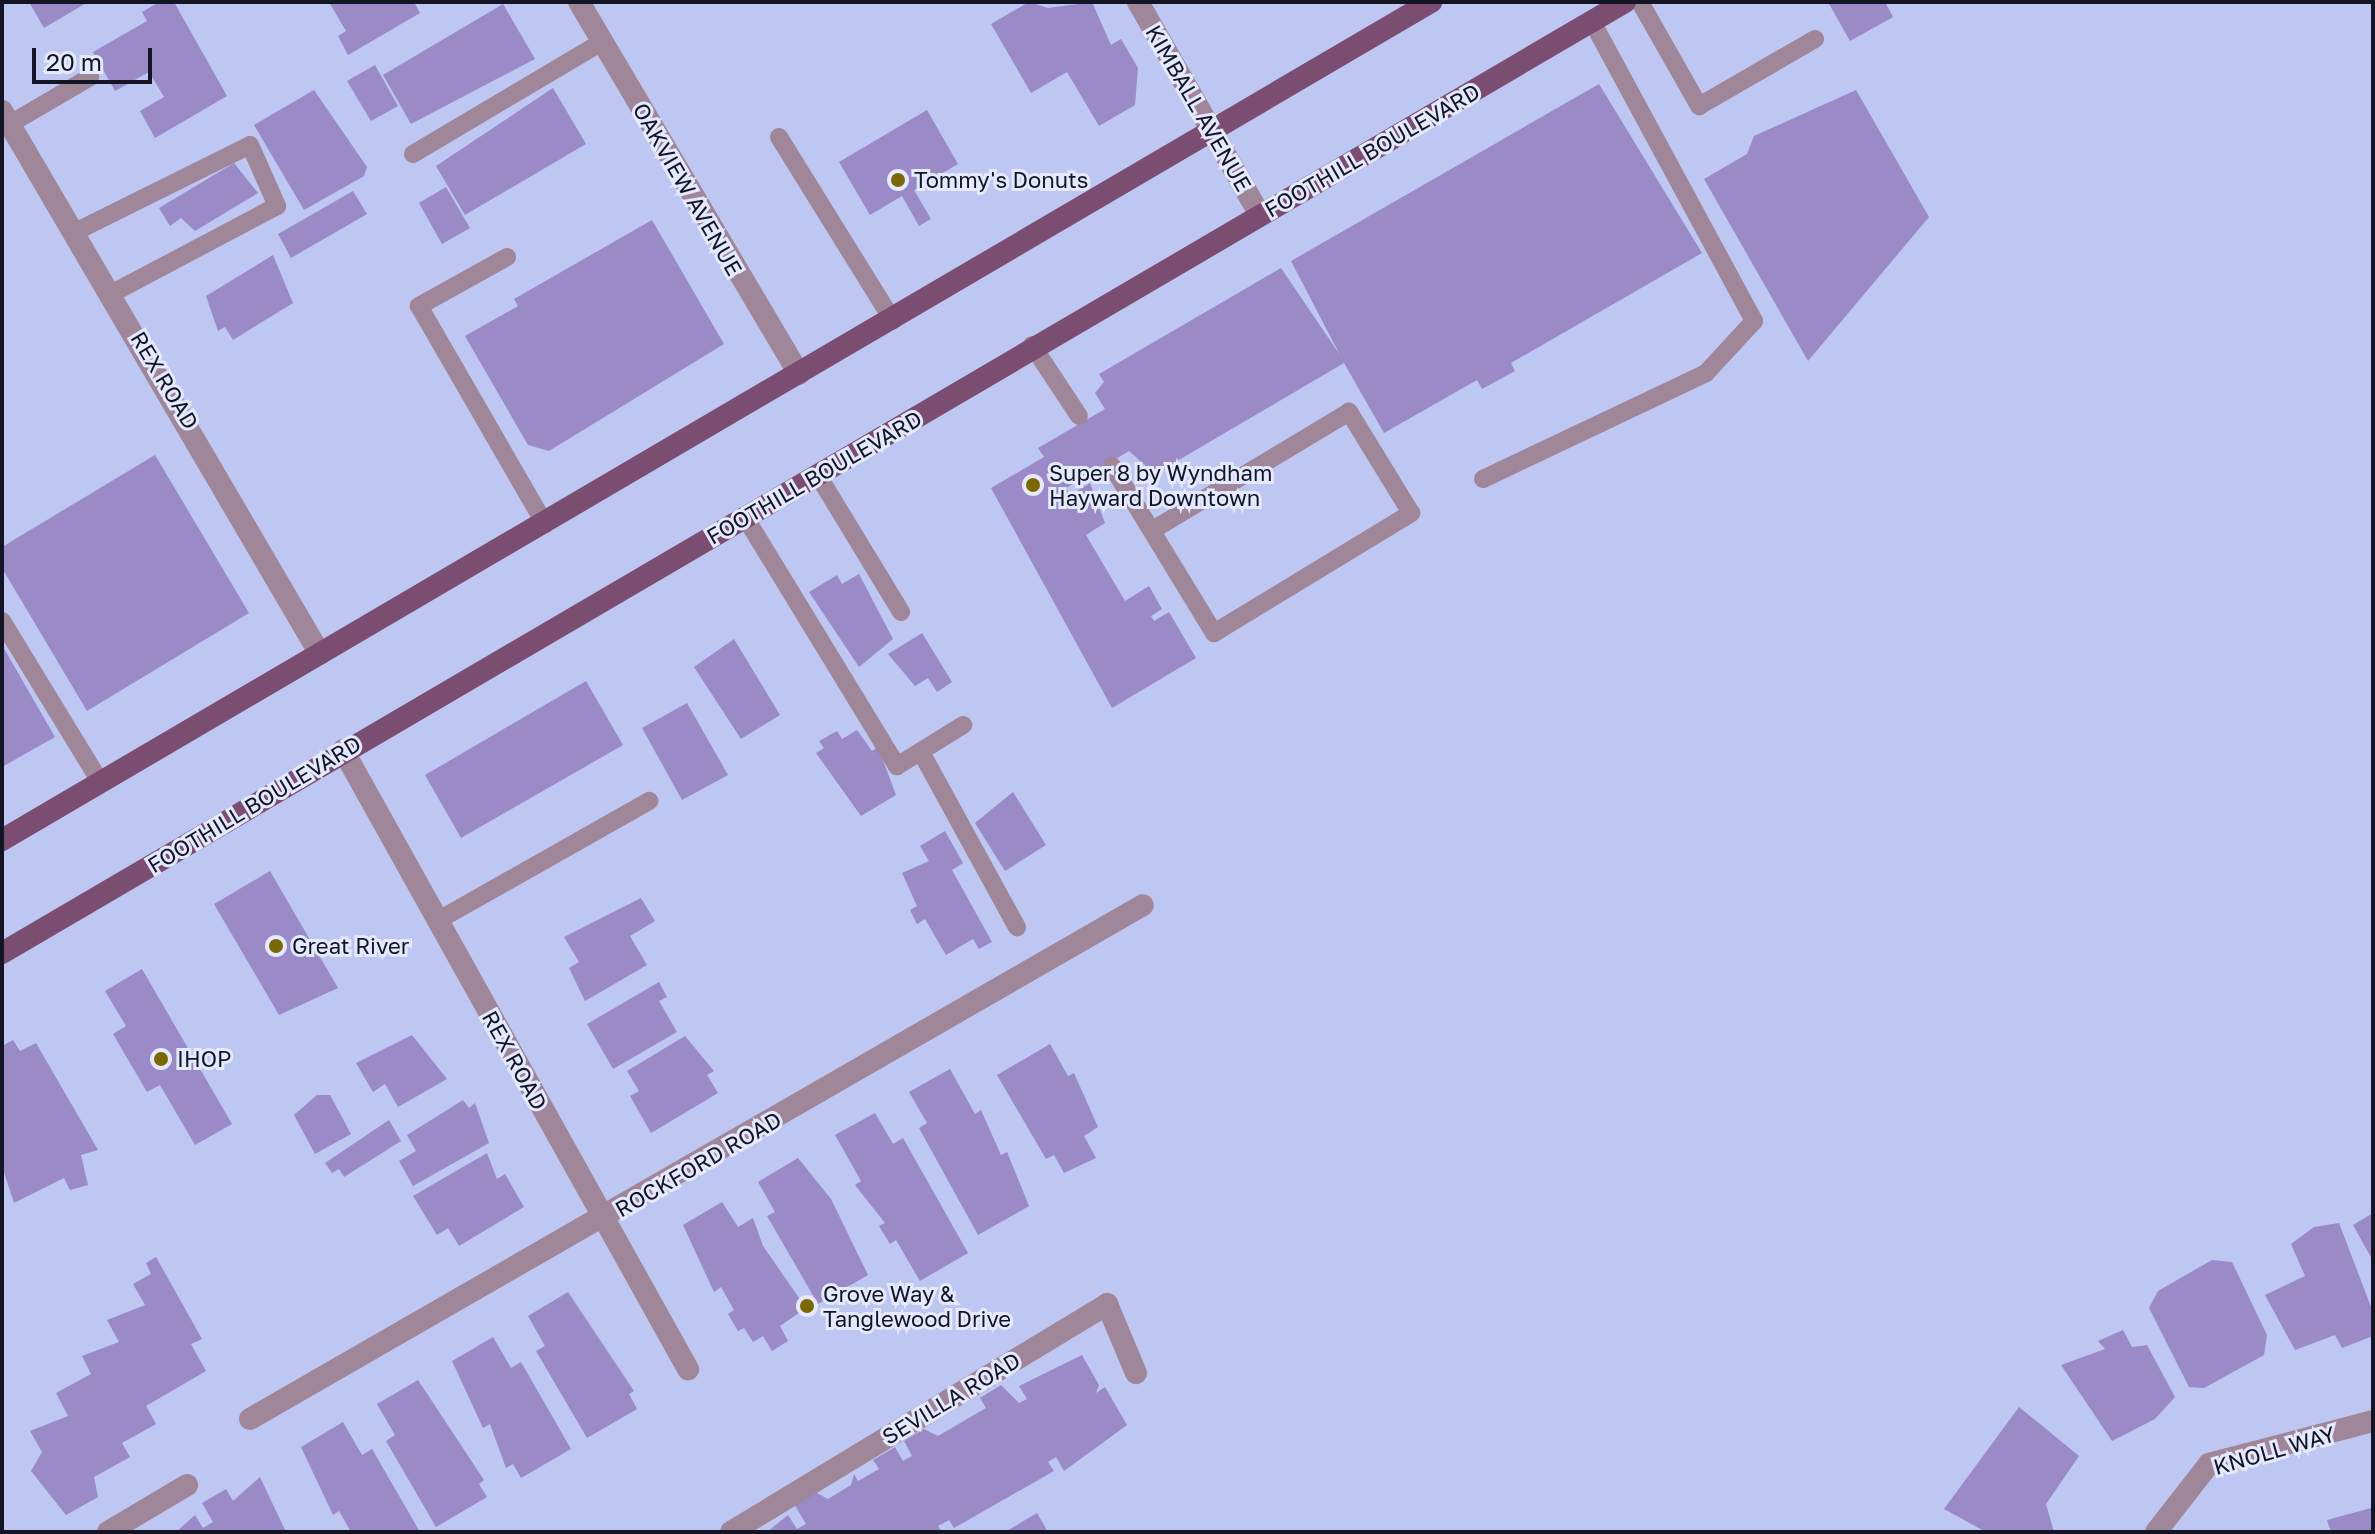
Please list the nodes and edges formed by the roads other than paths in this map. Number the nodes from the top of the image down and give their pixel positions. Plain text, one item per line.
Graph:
1 (579, 2) edge
2 (1138, 2) edge
3 (1431, 2) edge
4 (1625, 2) edge
5 (1640, 2) edge
6 (1592, 21) junction
7 (1815, 39) dead end
8 (602, 42) junction
9 (90, 77) dead end
10 (6, 118) edge
11 (1214, 130) junction
12 (779, 137) dead end
13 (413, 154) dead end
14 (1260, 215) junction
15 (75, 232) junction
16 (507, 257) dead end
17 (113, 293) junction
18 (893, 321) junction
19 (1032, 345) junction
20 (799, 374) junction
21 (1079, 416) dead end
22 (1112, 466) dead end
23 (819, 477) junction
24 (1483, 479) dead end
25 (745, 517) junction
26 (545, 524) junction
27 (1153, 530) junction
28 (901, 612) dead end
29 (2, 621) edge
30 (320, 654) junction
31 (963, 725) dead end
32 (343, 750) junction
33 (921, 752) junction
34 (101, 783) junction
35 (649, 801) dead end
36 (2, 840) edge
37 (1143, 905) dead end
38 (437, 921) junction
39 (1017, 927) dead end
40 (2, 953) edge
41 (604, 1219) junction
42 (688, 1369) dead end
43 (1136, 1373) dead end
44 (250, 1419) dead end
45 (2373, 1421) edge
46 (187, 1485) dead end
47 (108, 1532) edge
48 (731, 1532) edge
49 (2156, 1532) edge

1 - 8 street, OAKVIEW AVENUE
2 - 11 street, KIMBALL AVENUE
3 - 11 main road
4 - 6 main road, FOOTHILL BOULEVARD
5 - 7 lane
6 - 14 main road, FOOTHILL BOULEVARD
6 - 24 lane
8 - 13 lane
8 - 20 street, OAKVIEW AVENUE
9 - 10 lane
10 - 15 street, REX ROAD
11 - 14 street, KIMBALL AVENUE
11 - 18 main road
12 - 18 lane
14 - 19 main road, FOOTHILL BOULEVARD
15 - 17 street, REX ROAD
15 - 17 lane
16 - 26 lane
17 - 30 street, REX ROAD
18 - 20 main road
19 - 21 lane
19 - 23 main road, FOOTHILL BOULEVARD
20 - 26 main road
22 - 27 lane
23 - 25 main road, FOOTHILL BOULEVARD
23 - 28 lane
25 - 32 main road, FOOTHILL BOULEVARD
25 - 33 lane
26 - 30 main road
27 - 27 lane
29 - 34 lane
30 - 34 main road
31 - 33 lane
32 - 38 street, REX ROAD
32 - 40 main road, FOOTHILL BOULEVARD
33 - 39 lane
34 - 36 main road
35 - 38 lane
37 - 41 street, ROCKFORD ROAD
38 - 41 street, REX ROAD
41 - 42 street, REX ROAD
41 - 44 street, ROCKFORD ROAD
43 - 48 street, SEVILLA ROAD
45 - 49 street, KNOLL WAY
46 - 47 street

